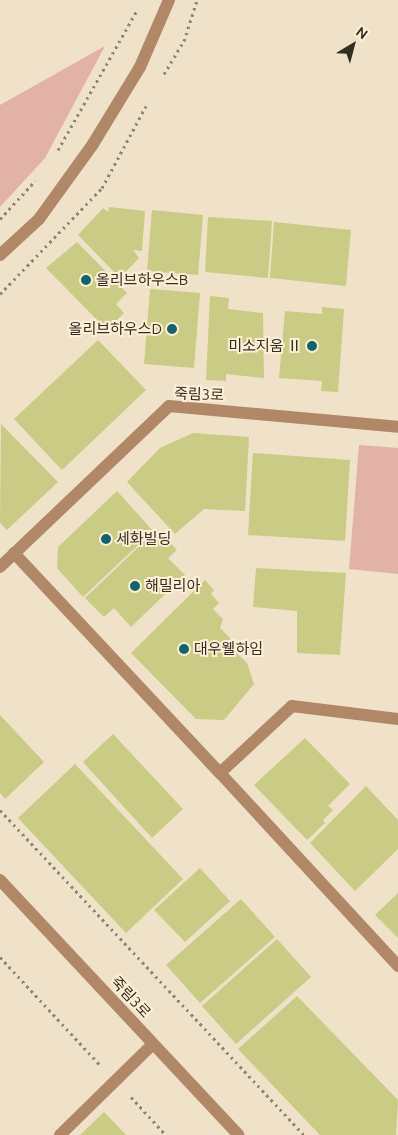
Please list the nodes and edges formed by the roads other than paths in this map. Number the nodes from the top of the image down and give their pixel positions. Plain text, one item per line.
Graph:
1 (169, 0) edge
2 (0, 255) edge
3 (398, 427) edge
4 (14, 553) junction
5 (0, 567) edge
6 (398, 719) edge
7 (220, 773) junction
8 (0, 880) edge
9 (398, 966) edge
10 (153, 1044) junction
11 (60, 1135) edge
12 (239, 1135) edge

1 - 2 street
3 - 4 street, 죽림3로
4 - 5 street, 죽림3로
4 - 7 street
6 - 7 street
7 - 9 street
8 - 10 street, 죽림3로
10 - 11 street
10 - 12 street, 죽림3로

